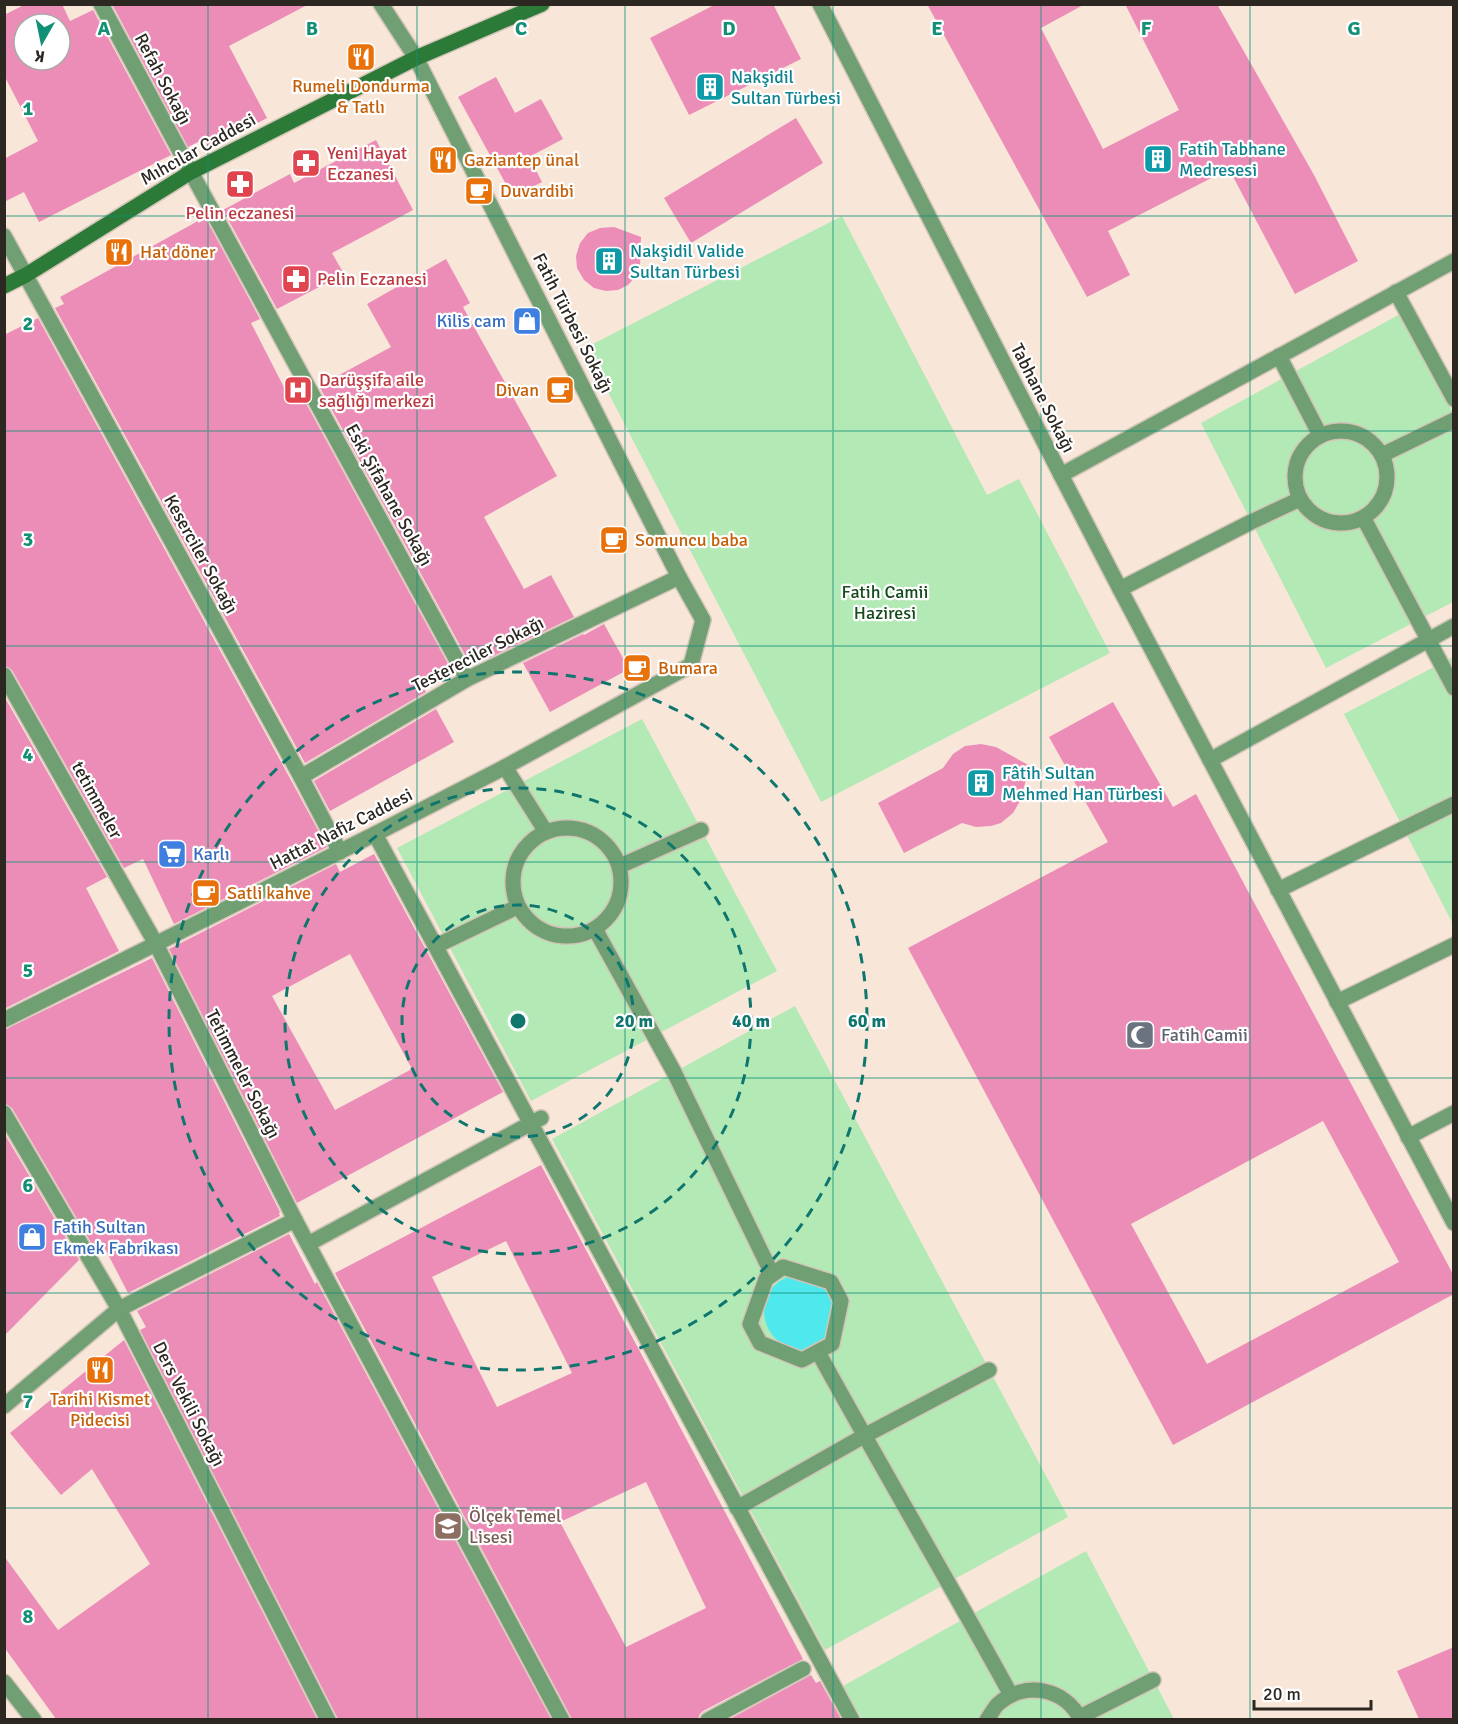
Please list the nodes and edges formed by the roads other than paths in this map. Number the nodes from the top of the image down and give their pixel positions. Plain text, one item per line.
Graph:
1 (101, 4) edge
2 (381, 4) edge
3 (542, 4) edge
4 (820, 4) edge
5 (416, 58) junction
6 (190, 172) junction
7 (4, 236) edge
8 (1454, 261) edge
9 (26, 275) junction
10 (4, 286) edge
11 (1396, 292) junction
12 (1279, 356) junction
13 (1454, 399) edge
14 (1454, 420) edge
15 (1320, 435) junction
16 (1382, 456) junction
17 (1061, 475) junction
18 (1300, 499) junction
19 (1364, 519) junction
20 (679, 577) junction
21 (1120, 589) junction
22 (1454, 626) edge
23 (1428, 640) junction
24 (691, 665) joint
25 (4, 675) edge
26 (467, 679) junction
27 (1454, 688) edge
28 (1210, 760) junction
29 (505, 767) junction
30 (301, 777) junction
31 (1454, 804) edge
32 (701, 830) dead end
33 (546, 832) junction
34 (375, 834) junction
35 (340, 852) junction
36 (620, 866) junction
37 (1278, 890) junction
38 (518, 907) junction
39 (595, 929) junction
40 (156, 944) junction
41 (1454, 945) edge
42 (436, 946) junction
43 (1337, 1002) junction
44 (4, 1020) edge
45 (4, 1113) edge
46 (1454, 1113) edge
47 (536, 1121) junction
48 (1408, 1137) junction
49 (295, 1220) junction
50 (1454, 1223) edge
51 (308, 1244) junction
52 (772, 1274) junction
53 (119, 1309) junction
54 (818, 1352) junction
55 (989, 1370) dead end
56 (4, 1406) edge
57 (864, 1436) junction
58 (737, 1508) junction
59 (803, 1670) dead end
60 (1153, 1680) dead end
61 (4, 1682) edge
62 (1011, 1695) junction
63 (1081, 1718) edge
64 (34, 1719) edge
65 (328, 1719) edge
66 (562, 1719) edge
67 (708, 1719) edge
68 (852, 1719) edge
69 (987, 1719) edge

1 - 6 street, Refah Sokağı
2 - 5 street, Fatih Türbesi Sokağı
3 - 5 street, Mıhcılar Caddesi
4 - 17 street, Tabhane Sokağı
5 - 6 street, Mıhcılar Caddesi
5 - 20 street, Fatih Türbesi Sokağı
6 - 9 street, Mıhcılar Caddesi
6 - 26 street, Eski Şifahane Sokağı
7 - 9 street, Keserciler Sokağı
8 - 11 street, Tabhane Sokağı
9 - 10 street, Mıhcılar Caddesi
9 - 30 street, Keserciler Sokağı
11 - 12 street, Tabhane Sokağı
11 - 13 street
12 - 15 street
12 - 17 street, Tabhane Sokağı
14 - 16 street
15 - 16 street
15 - 18 street
16 - 19 street
17 - 21 street
18 - 19 street
18 - 21 street
19 - 23 street
20 - 24 street, Fatih Türbesi Sokağı
20 - 26 street, Testereciler Sokağı
21 - 28 street
22 - 23 street
23 - 27 street
23 - 28 street
24 - 29 street, Hattat Nafiz Caddesi
25 - 40 street, tetimmeler
26 - 30 street, Testereciler Sokağı
28 - 37 street
29 - 33 street
29 - 34 street, Hattat Nafiz Caddesi
30 - 35 street, Keserciler Sokağı
31 - 37 street
32 - 36 street
33 - 36 street
33 - 38 street
34 - 35 street, Hattat Nafiz Caddesi
34 - 42 street
35 - 40 street, Hattat Nafiz Caddesi
36 - 39 street
37 - 43 street
38 - 39 street
38 - 42 street
39 - 52 street
40 - 44 street, Hattat Nafiz Caddesi
40 - 49 street, Tetimmeler Sokağı
41 - 43 street
42 - 47 street
43 - 48 street
45 - 53 street, Ders Vekili Sokağı
46 - 48 street
47 - 51 street
47 - 58 street
48 - 50 street
49 - 51 street, Tetimmeler Sokağı
49 - 53 street
51 - 66 street, Tetimmeler Sokağı
52 - 54 street
52 - 54 street
53 - 56 street
53 - 65 street, Ders Vekili Sokağı
54 - 57 street
55 - 57 street
57 - 58 street
57 - 62 street
58 - 68 street
59 - 67 street
60 - 63 street
61 - 64 street
62 - 63 street
62 - 69 street

